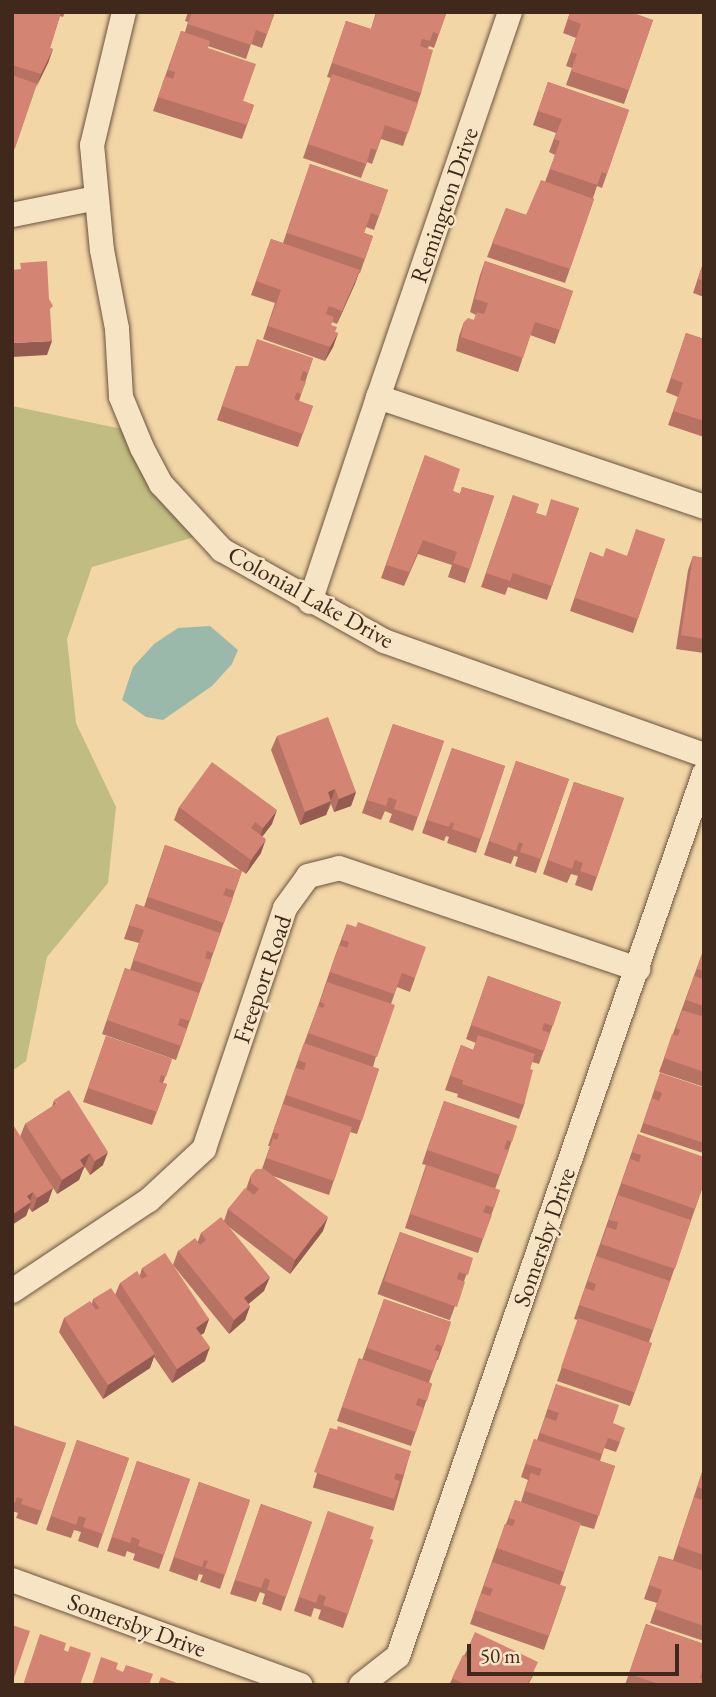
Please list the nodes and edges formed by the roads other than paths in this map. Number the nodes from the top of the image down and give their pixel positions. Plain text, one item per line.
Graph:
1 (124, 12) edge
2 (510, 12) edge
3 (96, 198) junction
4 (12, 215) edge
5 (378, 397) junction
6 (704, 507) edge
7 (310, 602) junction
8 (704, 755) edge
9 (704, 774) edge
10 (638, 969) junction
11 (12, 1291) edge
12 (12, 1580) edge
13 (300, 1685) edge
14 (361, 1685) edge

1 - 3 street, Colonial Lake Drive
2 - 5 street, Remington Drive
3 - 4 street
3 - 7 street, Colonial Lake Drive
5 - 6 street
5 - 7 street, Remington Drive
7 - 8 street, Colonial Lake Drive
9 - 10 street, Somersby Drive
10 - 11 street, Freeport Road
10 - 14 street, Somersby Drive
12 - 13 street, Somersby Drive

